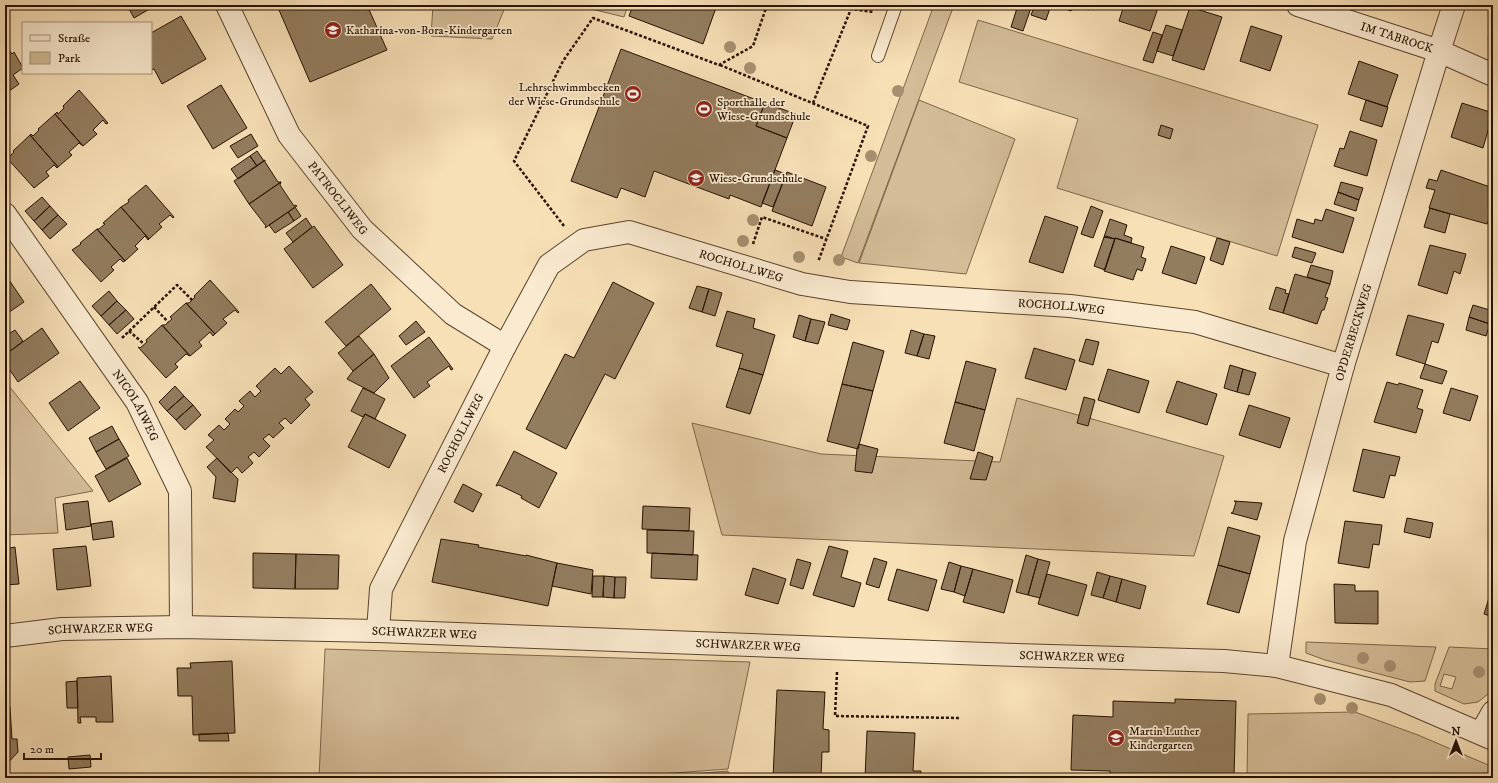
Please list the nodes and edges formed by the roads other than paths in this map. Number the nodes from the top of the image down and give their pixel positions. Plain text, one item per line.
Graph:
1 (227, 5) edge
2 (1298, 5) edge
3 (1454, 5) edge
4 (894, 10) edge
5 (1439, 51) junction
6 (878, 56) dead end
7 (1493, 75) edge
8 (5, 214) edge
9 (504, 346) junction
10 (1343, 366) junction
11 (181, 627) junction
12 (378, 631) junction
13 (5, 636) edge
14 (1277, 666) junction
15 (1493, 712) edge
16 (1487, 736) edge

1 - 9 street, PATROCLIWEG
2 - 5 street, IM TABROCK
3 - 5 street, OPDERBECKWEG
4 - 6 lane
5 - 7 street, IM TABROCK
5 - 10 street, OPDERBECKWEG
8 - 11 street, NICOLAIWEG
9 - 10 street, ROCHOLLWEG
9 - 12 street, ROCHOLLWEG
10 - 14 street, OPDERBECKWEG
11 - 12 street, SCHWARZER WEG
11 - 13 street, SCHWARZER WEG
12 - 14 street, SCHWARZER WEG
14 - 16 street, SCHWARZER WEG
15 - 16 street, SCHWARZER WEG

